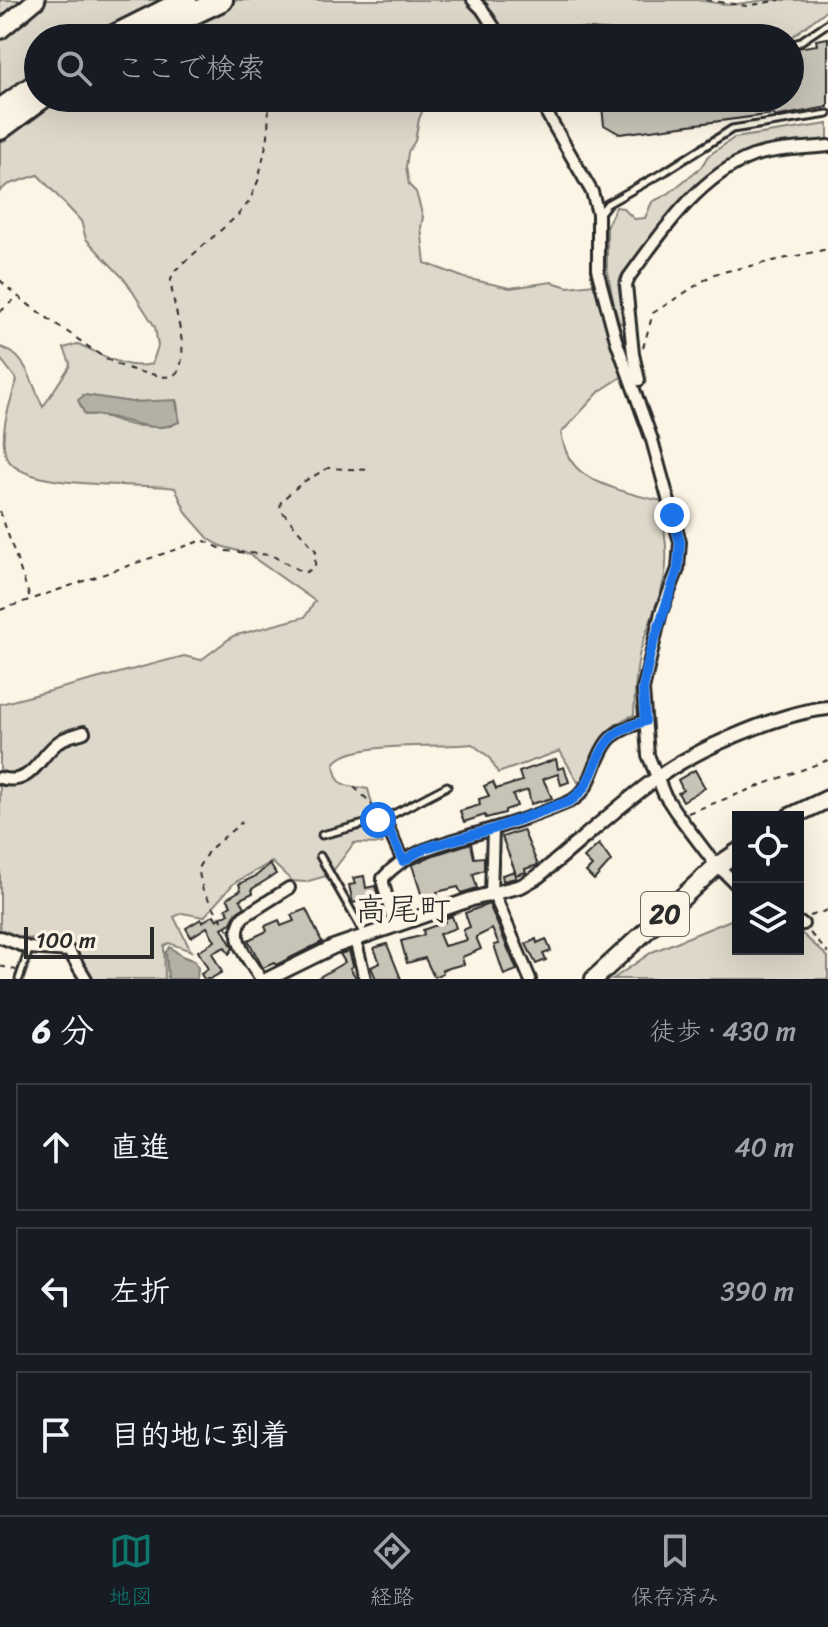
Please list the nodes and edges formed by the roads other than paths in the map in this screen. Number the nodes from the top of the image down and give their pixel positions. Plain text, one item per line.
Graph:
1 (36, 0) edge
2 (186, 0) edge
3 (222, 0) edge
4 (476, 1) edge
5 (828, 23) edge
6 (138, 24) edge
7 (171, 24) edge
8 (492, 24) edge
9 (0, 30) edge
10 (804, 39) edge
11 (24, 93) edge
12 (0, 110) edge
13 (24, 111) edge
14 (546, 112) edge
15 (828, 114) edge
16 (0, 129) edge
17 (828, 146) edge
18 (598, 215) junction
19 (639, 380) dead end
20 (828, 708) edge
21 (645, 721) junction
22 (84, 732) dead end
23 (658, 777) junction
24 (0, 778) edge
25 (447, 786) dead end
26 (828, 799) edge
27 (803, 811) edge
28 (381, 820) junction
29 (493, 829) junction
30 (322, 835) dead end
31 (320, 856) dead end
32 (732, 856) edge
33 (403, 861) junction
34 (718, 865) junction
35 (735, 883) edge
36 (289, 888) dead end
37 (492, 894) junction
38 (394, 925) junction
39 (0, 937) edge
40 (360, 937) junction
41 (29, 948) junction
42 (269, 978) edge
43 (19, 979) edge
44 (86, 979) edge
45 (365, 979) edge
46 (530, 979) edge
47 (594, 979) edge

1 - 9 main road
2 - 6 highway
3 - 7 highway
4 - 8 street
5 - 10 lane
11 - 12 highway
13 - 16 highway
14 - 18 street
15 - 18 lane
17 - 19 street
18 - 21 street
20 - 23 street
21 - 23 street
21 - 29 street
22 - 24 street
23 - 34 street
23 - 37 street
25 - 28 lane
26 - 27 main road
28 - 30 lane
28 - 33 street
29 - 33 street
29 - 37 street
31 - 40 lane
32 - 34 main road, 20
33 - 38 street
34 - 35 street
34 - 47 main road, 20
36 - 42 street
37 - 38 street
37 - 46 street
38 - 40 street
39 - 41 street
40 - 42 street
40 - 45 street
41 - 43 lane
41 - 44 street

